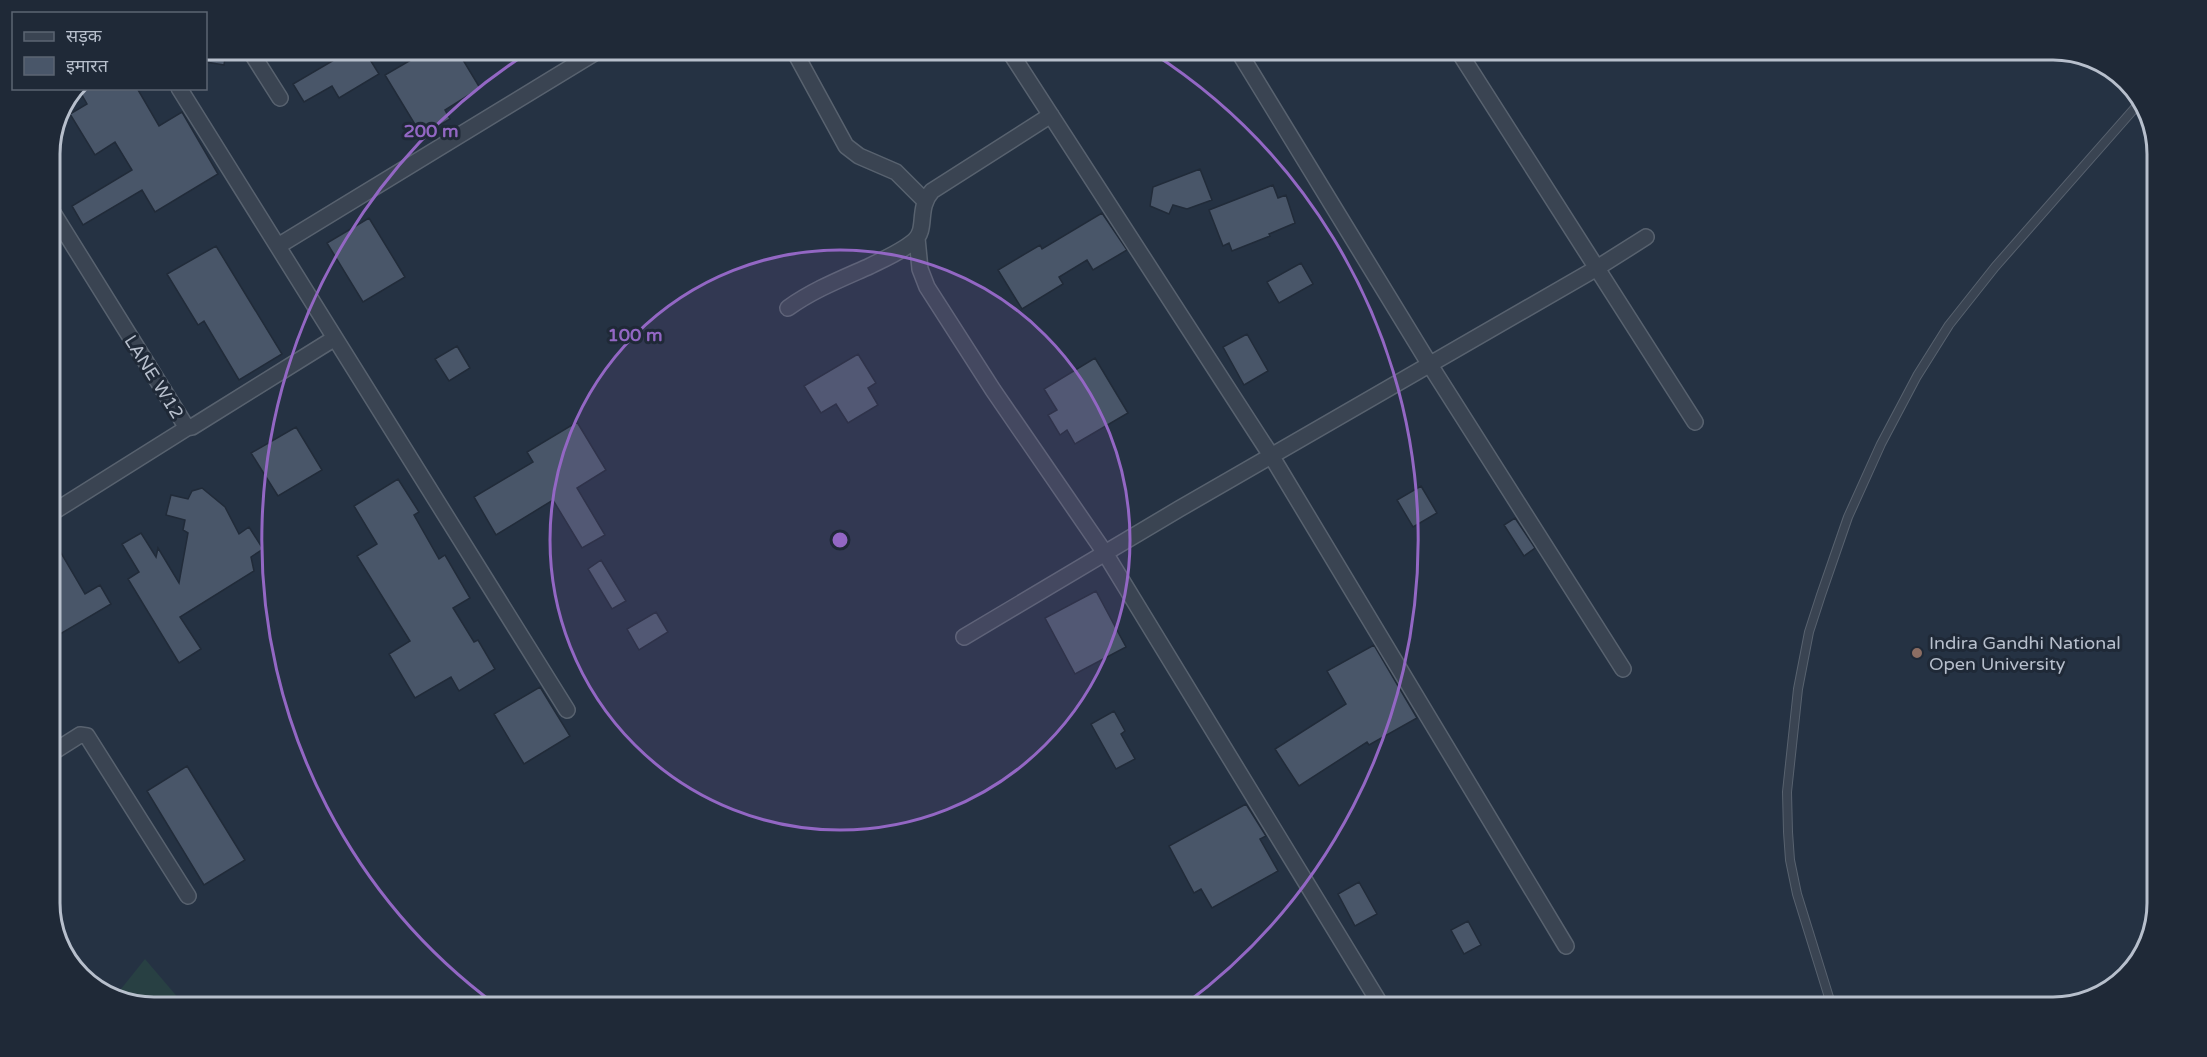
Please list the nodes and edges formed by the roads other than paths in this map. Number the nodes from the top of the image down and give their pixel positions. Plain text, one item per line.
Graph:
1 (255, 60) edge
2 (585, 60) edge
3 (801, 60) edge
4 (1015, 60) edge
5 (1243, 60) edge
6 (1463, 60) edge
7 (180, 90) edge
8 (280, 98) dead end
9 (2135, 109) edge
10 (1051, 115) junction
11 (925, 201) junction
12 (60, 224) edge
13 (1646, 237) dead end
14 (917, 238) junction
15 (278, 246) junction
16 (1597, 268) junction
17 (788, 308) dead end
18 (335, 338) junction
19 (1430, 365) junction
20 (1695, 422) dead end
21 (187, 428) junction
22 (1272, 457) junction
23 (60, 508) edge
24 (1105, 553) junction
25 (964, 637) dead end
26 (1623, 669) dead end
27 (567, 710) dead end
28 (60, 748) edge
29 (188, 896) dead end
30 (1566, 946) dead end
31 (1375, 997) edge
32 (1829, 997) edge

1 - 8 street
2 - 15 street
3 - 11 street
4 - 10 street
5 - 19 street
6 - 16 street
7 - 15 street
9 - 32 lane
10 - 11 street
10 - 22 street
11 - 14 street
12 - 21 street, LANE W12
13 - 16 street
14 - 17 street
14 - 24 street
15 - 18 street
16 - 19 street
16 - 20 street
18 - 21 street, LANE W12
18 - 27 street
19 - 22 street
19 - 26 street
21 - 23 street
22 - 24 street
22 - 30 street
24 - 25 street
24 - 31 street
28 - 29 street

